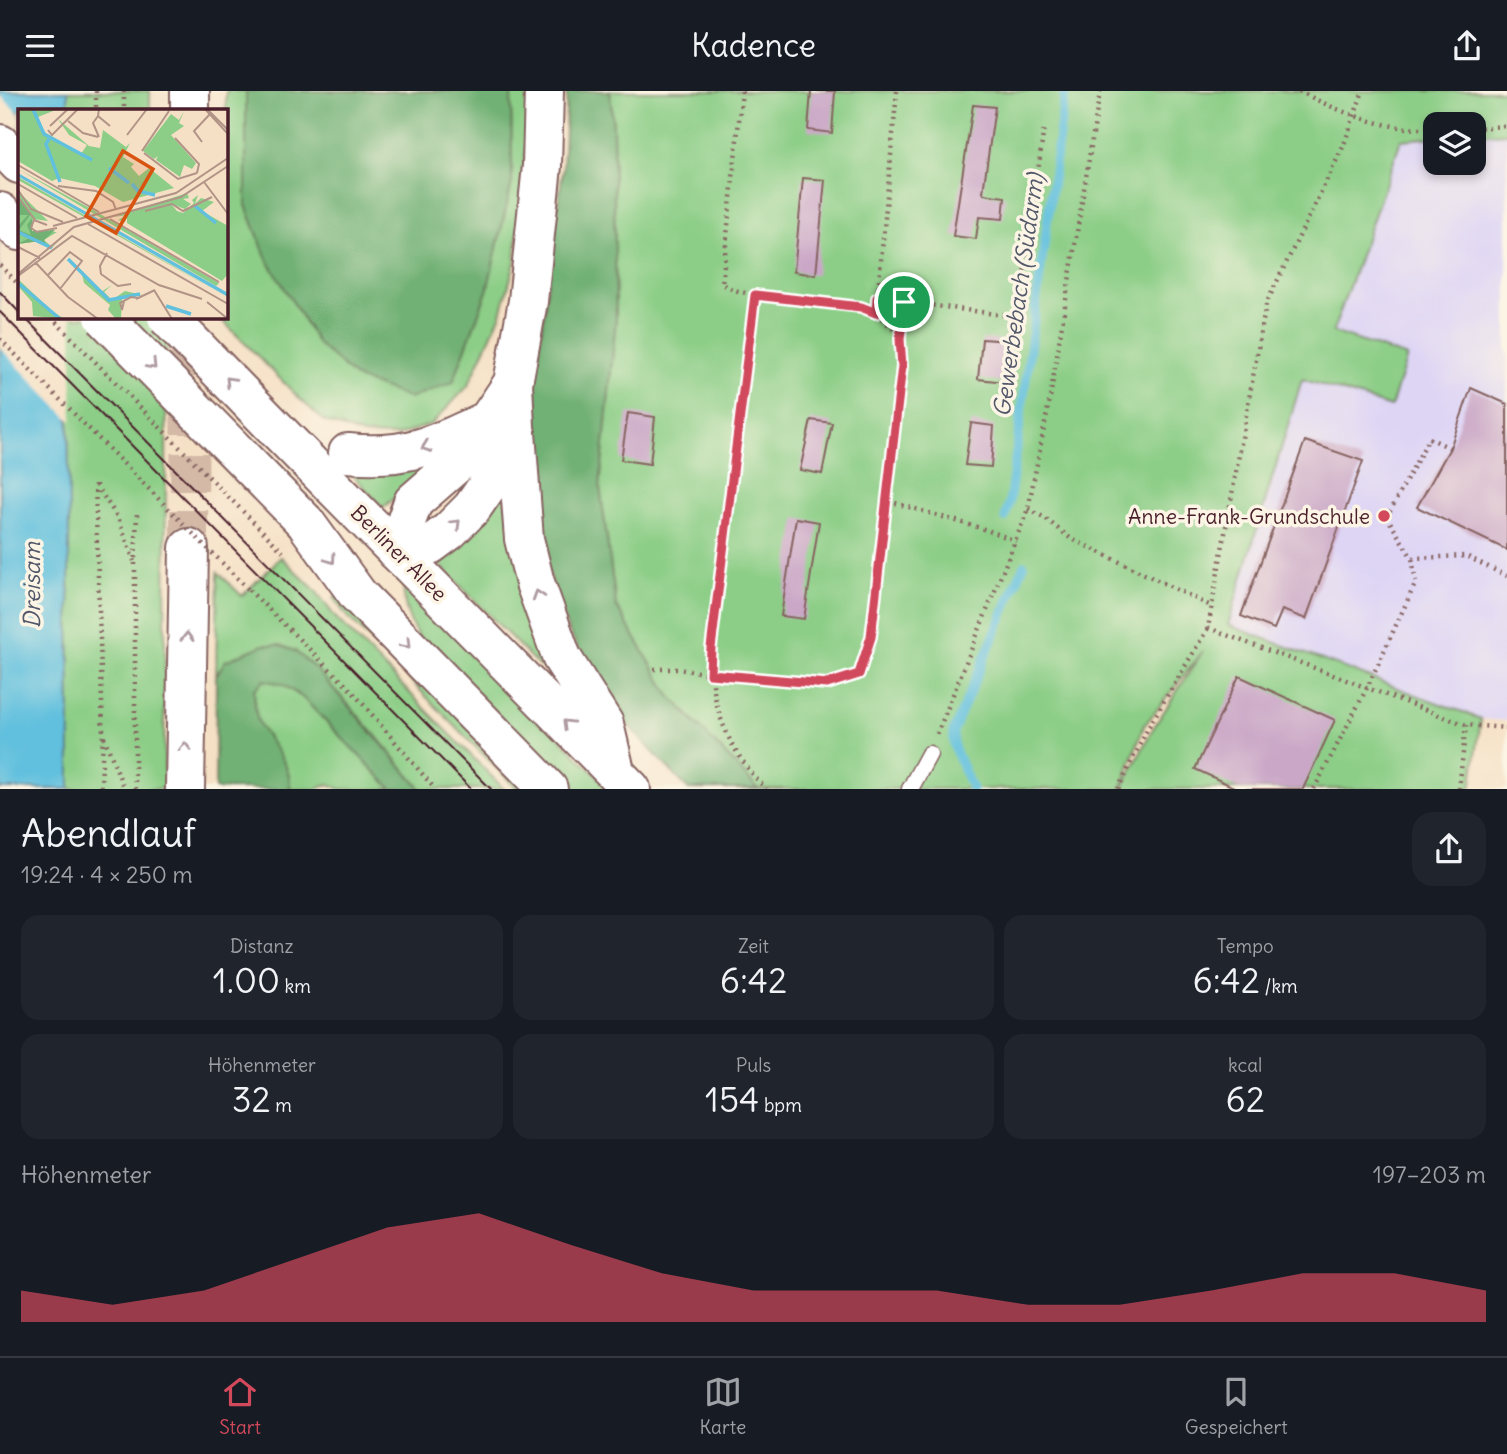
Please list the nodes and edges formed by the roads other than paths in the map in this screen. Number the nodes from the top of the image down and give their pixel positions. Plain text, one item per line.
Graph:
1 (190, 91) edge
2 (544, 91) edge
3 (190, 109) edge
4 (0, 144) edge
5 (18, 163) edge
6 (0, 212) edge
7 (18, 230) edge
8 (106, 319) edge
9 (169, 319) edge
10 (501, 423) junction
11 (277, 430) junction
12 (188, 548) tunnel mouth
13 (396, 551) junction
14 (358, 595) junction
15 (929, 754) road end
16 (623, 781) edge
17 (185, 789) edge
18 (548, 789) edge
19 (910, 789) edge

1 - 3 main road
2 - 10 main road
4 - 5 main road
6 - 7 main road
8 -> 14 main road, bridge
11 -> 9 main road, Berliner Allee, bridge
10 -> 11 main road
10 - 13 main road
16 -> 10 main road
11 - 13 main road, Berliner Allee
17 -> 12 main road
13 - 14 main road
16 -> 13 main road, Berliner Allee
14 -> 18 main road
15 - 19 lane

